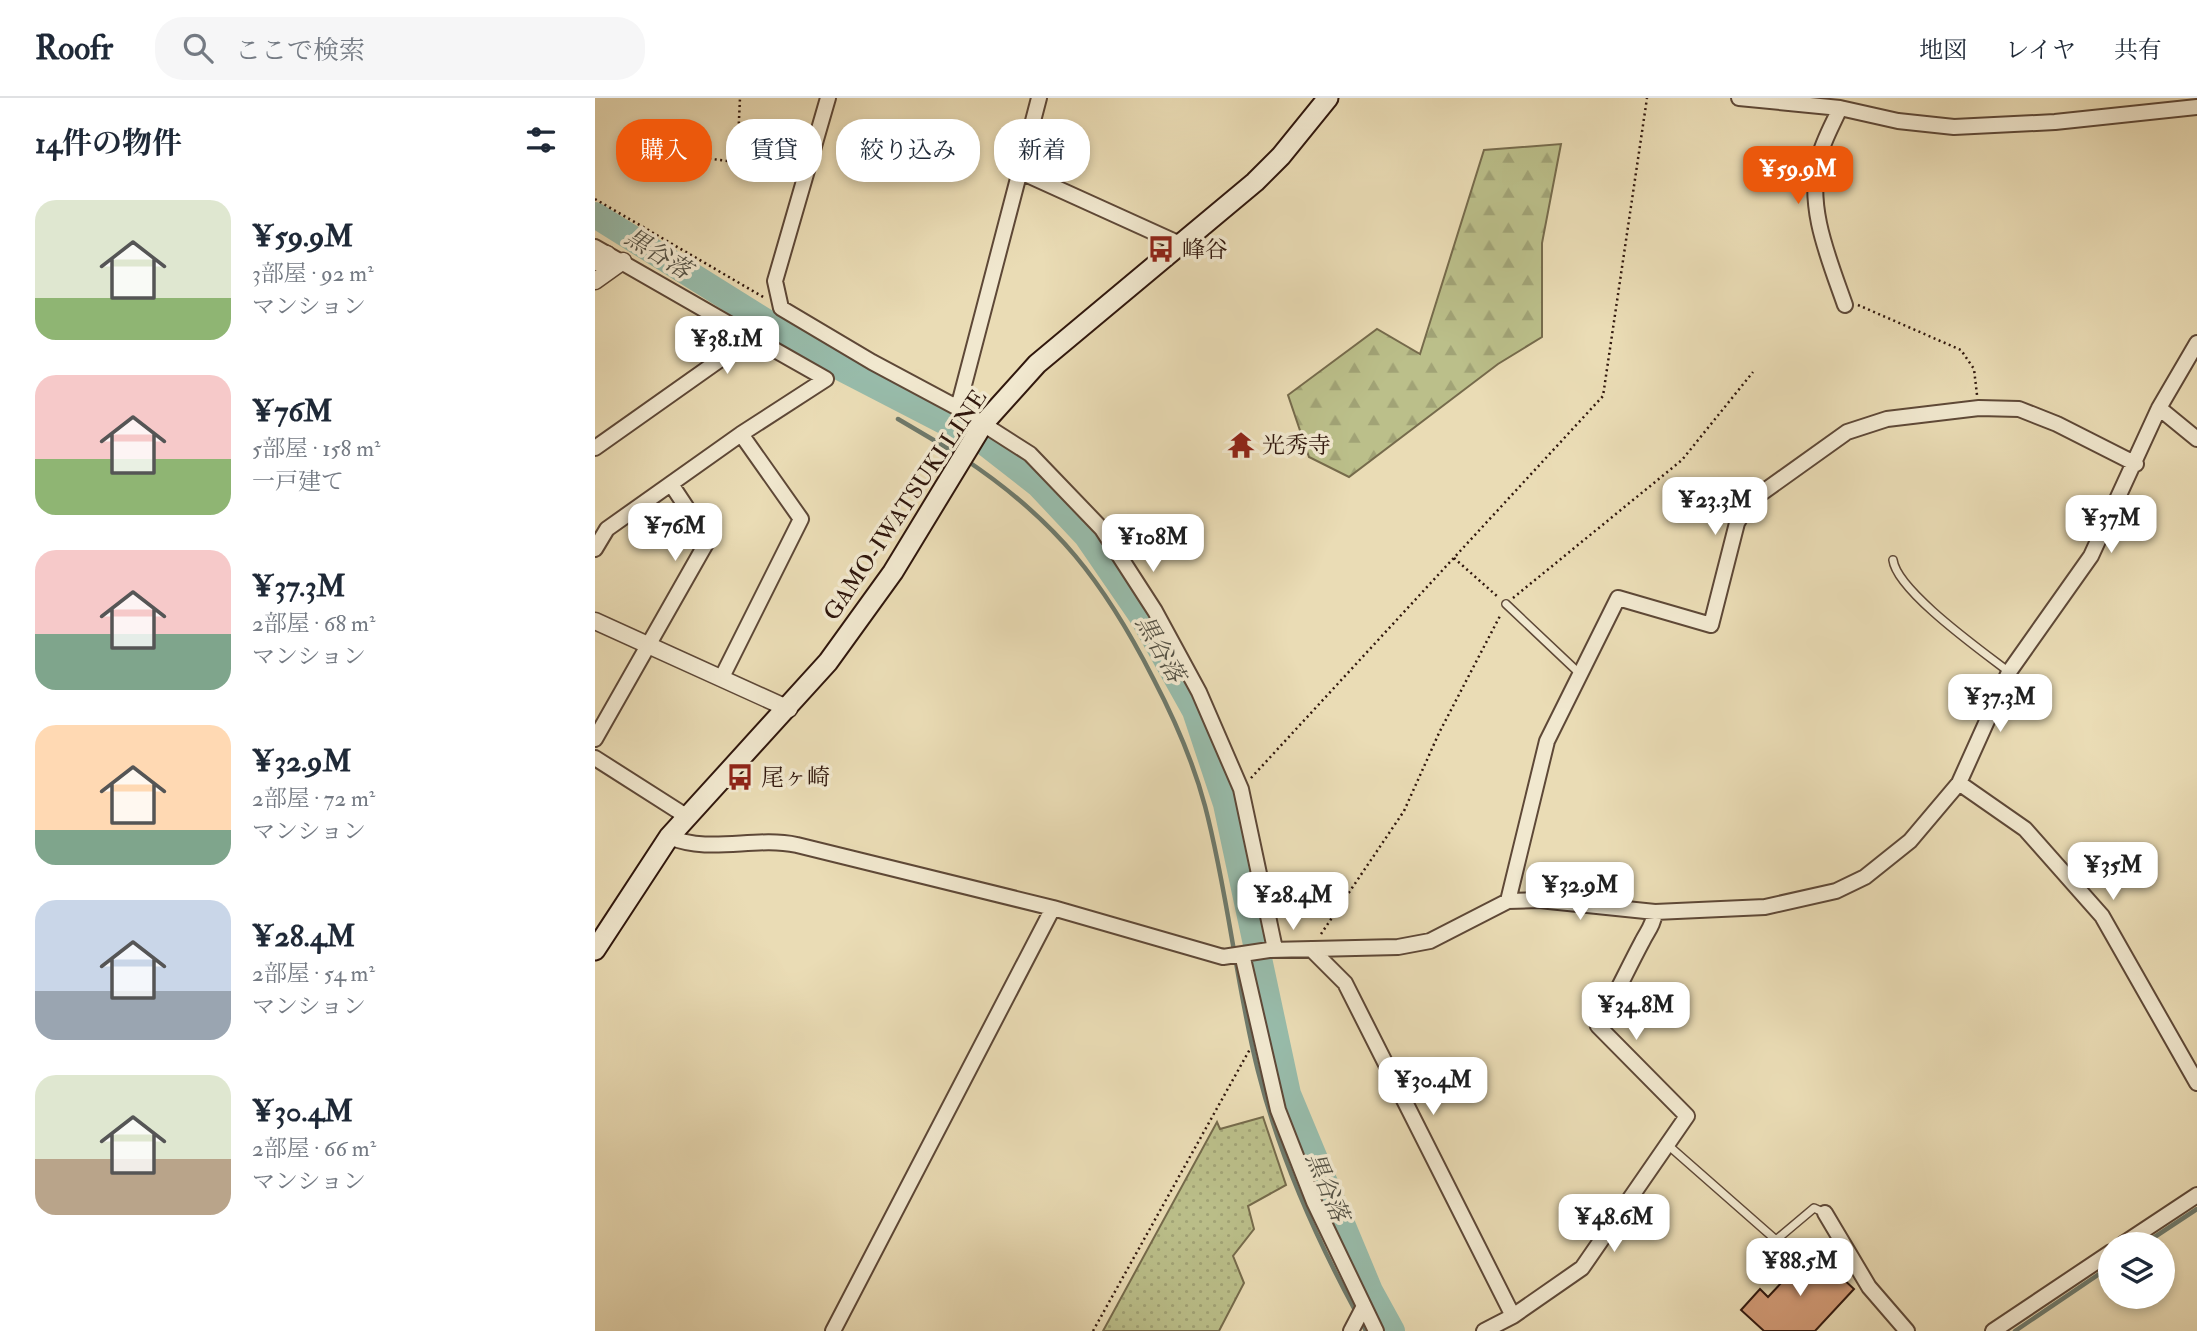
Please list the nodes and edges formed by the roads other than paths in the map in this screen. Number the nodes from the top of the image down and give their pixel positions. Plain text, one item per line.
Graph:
1 (828, 98) edge
2 (1039, 98) edge
3 (1328, 98) edge
4 (1739, 98) edge
5 (2197, 107) edge
6 (1840, 108) junction
7 (1034, 119) edge
8 (1018, 182) edge
9 (1043, 182) edge
10 (1182, 245) junction
11 (599, 254) edge
12 (623, 261) junction
13 (595, 281) edge
14 (1845, 305) road end
15 (752, 337) junction
16 (2197, 343) edge
17 (958, 408) junction
18 (2159, 408) junction
19 (741, 434) junction
20 (977, 434) junction
21 (2197, 439) edge
22 (595, 448) edge
23 (2136, 464) junction
24 (671, 484) junction
25 (595, 549) edge
26 (1893, 560) dead end
27 (1506, 604) road end
28 (595, 621) edge
29 (649, 644) junction
30 (2009, 672) junction
31 (1579, 673) junction
32 (722, 677) junction
33 (789, 709) junction
34 (595, 739) edge
35 (595, 758) edge
36 (1959, 783) junction
37 (686, 816) junction
38 (669, 837) junction
39 (1508, 901) junction
40 (1053, 908) junction
41 (1655, 912) junction
42 (1272, 949) junction
43 (1311, 949) junction
44 (595, 950) edge
45 (1246, 954) junction
46 (2197, 1083) edge
47 (1669, 1146) junction
48 (2197, 1195) edge
49 (1825, 1213) joint
50 (2141, 1232) edge
51 (2098, 1261) edge
52 (1363, 1308) junction
53 (1513, 1316) junction
54 (833, 1331) edge
55 (1351, 1331) edge
56 (1375, 1331) edge
57 (1484, 1331) edge
58 (1907, 1331) edge
59 (1993, 1331) edge

1 - 17 street
2 - 7 street
3 - 10 main road, GAMO-IWATSUKI LINE
4 - 6 street
5 - 6 street
6 - 14 street
8 - 17 street
9 - 10 street
10 - 20 main road, GAMO-IWATSUKI LINE
11 - 12 street
12 - 13 street
12 - 15 street
15 - 19 street
15 - 22 street
16 - 18 street
17 - 20 street
18 - 21 street
18 - 23 street
19 - 24 street
19 - 32 street
20 - 33 main road, GAMO-IWATSUKI LINE
20 - 42 street
23 - 30 street
23 - 31 street
24 - 25 street
24 - 29 street
26 - 30 lane
27 - 31 lane
28 - 29 street
29 - 32 street
29 - 34 street
30 - 36 street
31 - 39 street
32 - 33 street
33 - 37 main road, GAMO-IWATSUKI LINE
35 - 37 street
36 - 41 street
36 - 46 street
37 - 38 main road, GAMO-IWATSUKI LINE
38 - 40 street
38 - 44 main road, GAMO-IWATSUKI LINE
39 - 41 street
39 - 43 street
40 - 45 street
40 - 54 street
41 - 47 street
42 - 43 street
42 - 45 street
43 - 53 street
45 - 52 street
47 - 49 lane
47 - 53 street
48 - 50 street
49 - 58 street
51 - 59 street
52 - 55 street
52 - 56 street
53 - 57 street

